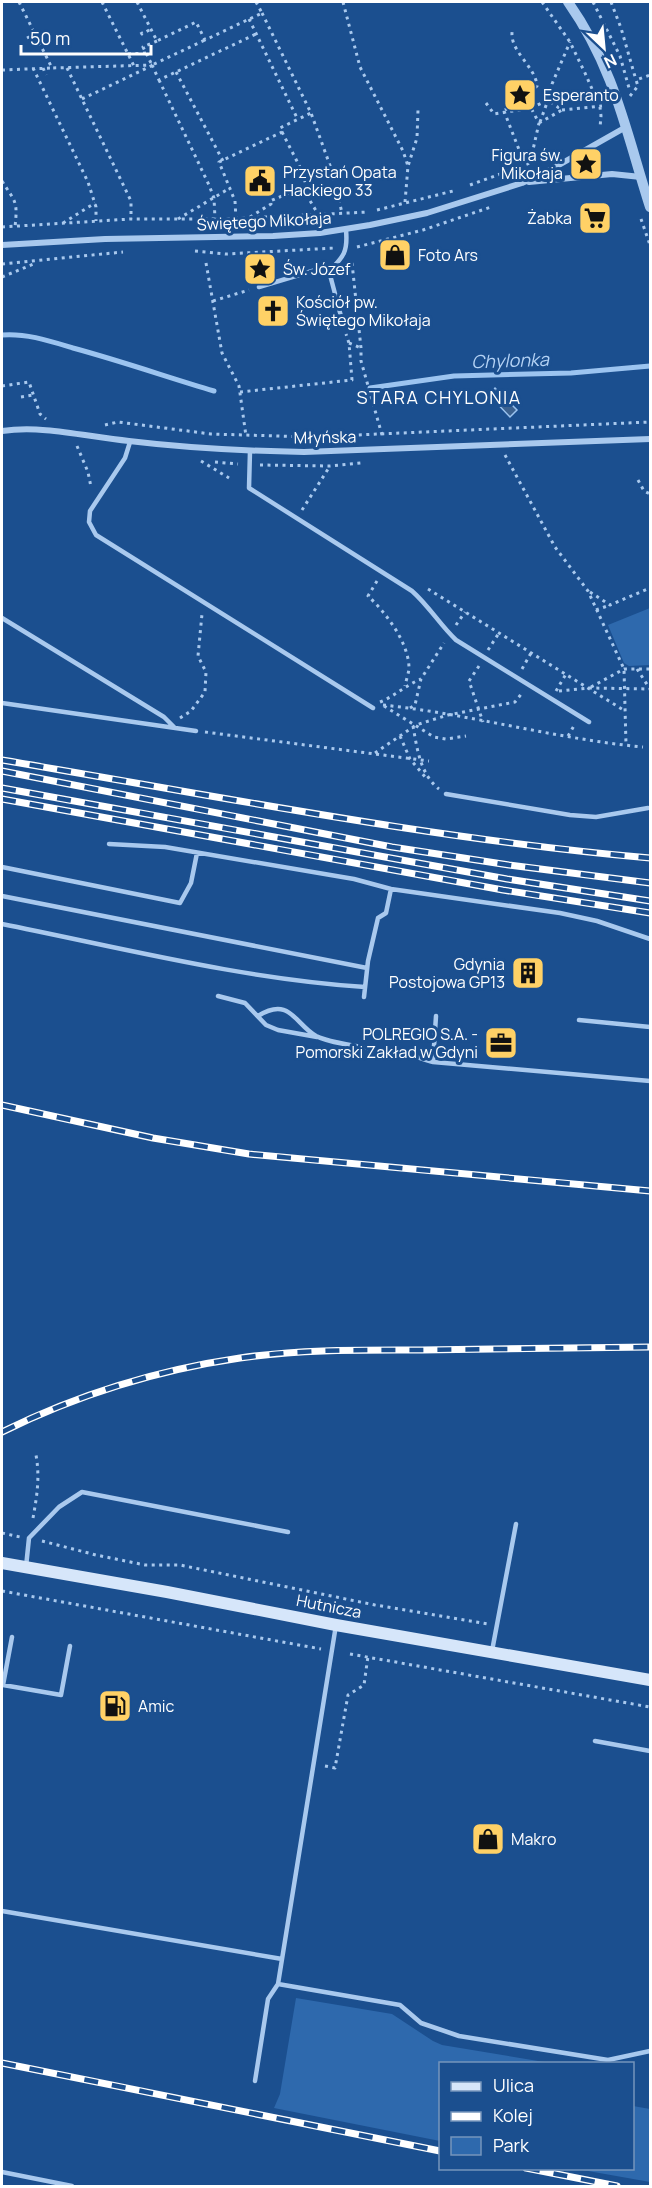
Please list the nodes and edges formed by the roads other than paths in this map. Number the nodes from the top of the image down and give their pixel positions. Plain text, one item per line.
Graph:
1 (570, 2) edge
2 (627, 127) junction
3 (642, 178) junction
4 (522, 183) junction
5 (651, 207) edge
6 (346, 230) junction
7 (2, 246) edge
8 (328, 271) junction
9 (259, 287) road end
10 (343, 324) dead end
11 (2, 431) edge
12 (651, 439) edge
13 (130, 442) junction
14 (250, 451) junction
15 (2, 618) edge
16 (2, 704) edge
17 (373, 708) road end
18 (589, 722) dead end
19 (174, 727) junction
20 (196, 731) road end
21 (446, 794) road end
22 (648, 808) dead end
23 (109, 844) dead end
24 (197, 853) junction
25 (2, 867) edge
26 (392, 890) junction
27 (2, 896) edge
28 (2, 924) edge
29 (651, 939) edge
30 (367, 968) junction
31 (365, 987) junction
32 (218, 996) dead end
33 (364, 997) dead end
34 (258, 1016) junction
35 (436, 1016) dead end
36 (579, 1020) dead end
37 (651, 1027) edge
38 (323, 1038) junction
39 (433, 1062) junction
40 (651, 1081) edge
41 (516, 1524) dead end
42 (288, 1532) dead end
43 (2, 1563) edge
44 (26, 1567) junction
45 (336, 1625) junction
46 (12, 1637) dead end
47 (70, 1646) dead end
48 (492, 1652) junction
49 (651, 1680) edge
50 (595, 1741) dead end
51 (651, 1752) edge
52 (2, 1911) edge
53 (282, 1959) junction
54 (278, 1984) junction
55 (651, 2051) edge
56 (255, 2081) dead end
57 (2, 2172) edge
58 (72, 2187) edge

1 - 2 street
2 - 3 street
2 - 4 street, Świętego Mikołaja
3 - 4 street, Świętego Mikołaja
3 - 5 street
4 - 6 street, Świętego Mikołaja
6 - 7 street, Świętego Mikołaja
6 - 8 lane
8 - 9 lane
8 - 10 lane
11 - 13 street, Młyńska
12 - 14 street, Młyńska
13 - 14 street, Młyńska
13 - 17 lane
14 - 18 lane
15 - 19 lane
16 - 19 lane
19 - 20 lane
21 - 22 lane
23 - 24 lane
24 - 25 lane
24 - 26 lane
26 - 29 lane
26 - 30 lane
27 - 30 lane
28 - 31 lane
30 - 31 lane
31 - 33 lane
32 - 34 lane
34 - 38 lane
34 - 38 lane
35 - 39 lane
36 - 37 lane
38 - 39 lane
39 - 40 lane
41 - 48 lane
42 - 44 lane
43 - 44 main road, Hutnicza
44 - 45 main road, Hutnicza
45 - 48 main road, Hutnicza
45 - 53 lane
46 - 47 lane
48 - 49 main road, Hutnicza
50 - 51 lane
52 - 53 lane
53 - 54 lane
54 - 55 lane
54 - 56 lane
57 - 58 lane

